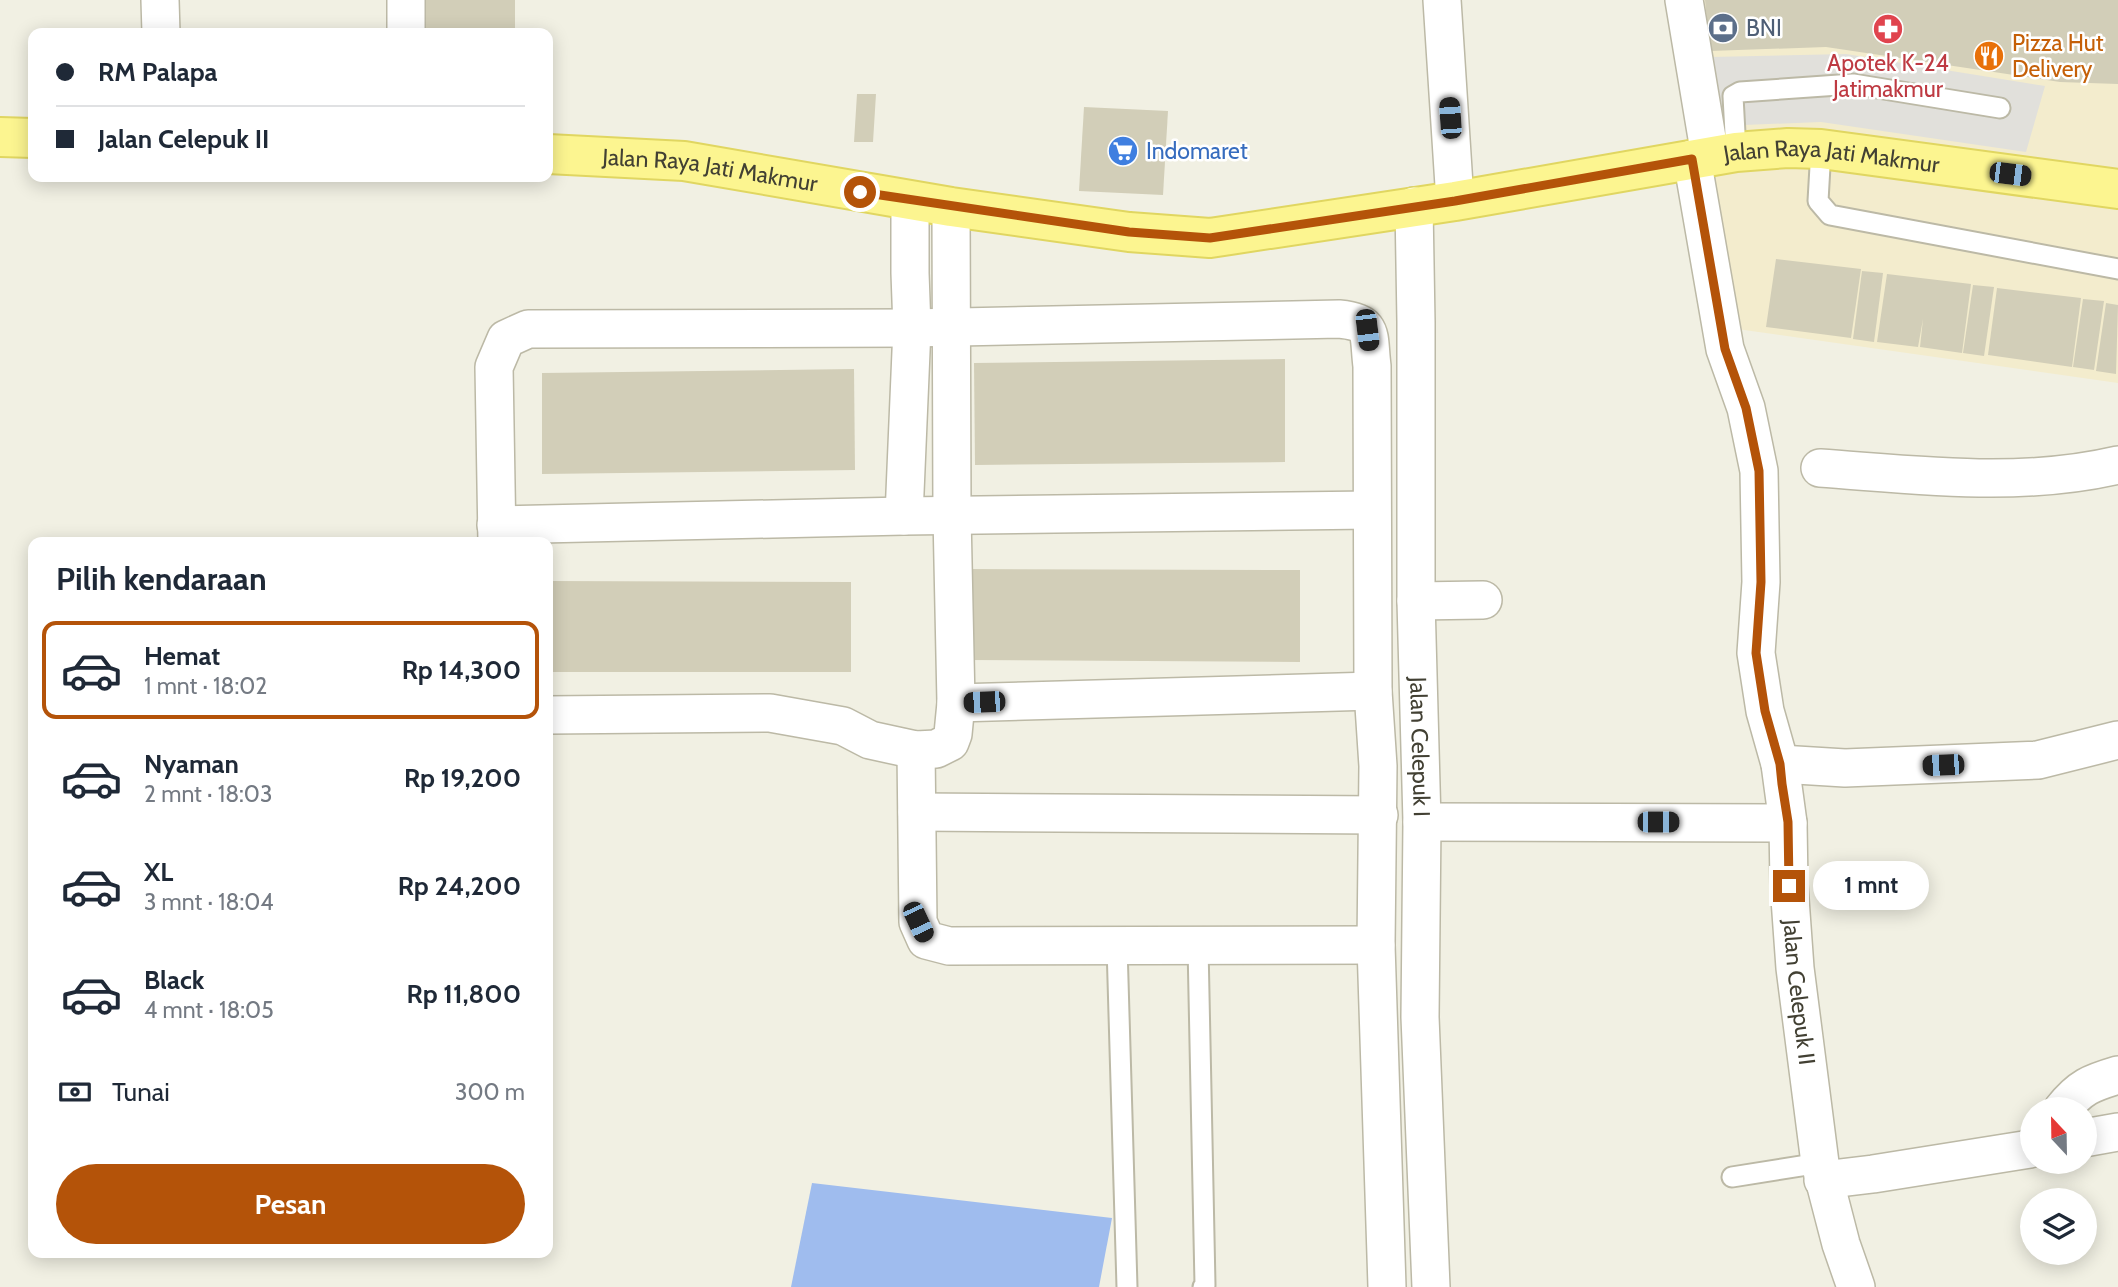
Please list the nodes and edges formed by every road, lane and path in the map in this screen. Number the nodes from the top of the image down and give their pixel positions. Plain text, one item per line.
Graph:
1 (160, 0) edge
2 (406, 0) edge
3 (1442, 0) edge
4 (1684, 0) edge
5 (161, 28) edge
6 (406, 28) edge
7 (2000, 108) dead end
8 (0, 137) edge
9 (28, 138) edge
10 (1821, 149) junction
11 (553, 154) edge
12 (1712, 156) junction
13 (2118, 189) edge
14 (910, 201) junction
15 (1455, 201) junction
16 (1414, 206) junction
17 (951, 207) junction
18 (2118, 269) edge
19 (951, 326) junction
20 (912, 328) junction
21 (2118, 465) edge
22 (1819, 468) dead end
23 (1371, 510) junction
24 (952, 515) junction
25 (904, 516) junction
26 (496, 534) edge
27 (1483, 600) dead end
28 (1416, 601) junction
29 (1373, 691) junction
30 (956, 703) junction
31 (553, 715) edge
32 (2118, 740) edge
33 (916, 750) junction
34 (1780, 764) junction
35 (917, 812) junction
36 (1379, 815) junction
37 (1422, 822) junction
38 (1788, 822) junction
39 (1117, 946) junction
40 (1198, 946) junction
41 (1376, 946) junction
42 (2118, 1074) edge
43 (2073, 1097) edge
44 (2118, 1132) edge
45 (2097, 1136) edge
46 (2020, 1150) edge
47 (1821, 1171) junction
48 (1732, 1177) dead end
49 (1127, 1287) edge
50 (1203, 1287) edge
51 (1387, 1287) edge
52 (1431, 1287) edge
53 (1856, 1287) edge

1 - 5 street
2 - 6 street
3 - 15 street
4 - 12 street, Jalan Celepuk II
7 - 12 lane
8 - 9 main road
10 - 12 main road, Jalan Raya Jati Makmur
10 - 13 main road, Jalan Raya Jati Makmur
10 - 18 lane
11 - 14 main road, Jalan Raya Jati Makmur
12 - 15 main road, Jalan Raya Jati Makmur
12 - 34 street, Jalan Celepuk II
14 - 17 main road, Jalan Raya Jati Makmur
14 - 20 street
15 - 16 main road, Jalan Raya Jati Makmur
16 - 17 main road, Jalan Raya Jati Makmur
16 - 28 street, Jalan Celepuk I
17 - 19 street
19 - 20 street
19 - 23 street
19 - 24 street
20 - 25 street
20 - 26 street
21 - 22 street
23 - 24 street
23 - 29 street
24 - 25 street
24 - 30 street
25 - 26 street
27 - 28 street
28 - 37 street, Jalan Celepuk I
29 - 30 street
29 - 36 street
30 - 33 street
31 - 33 street
32 - 34 street
33 - 35 street
34 - 38 street, Jalan Celepuk II
35 - 36 street
35 - 39 street
36 - 41 street
37 - 38 street
37 - 52 street, Jalan Celepuk I
38 - 47 street, Jalan Celepuk II
39 - 40 street
39 - 49 lane
40 - 41 street
40 - 50 lane
41 - 51 street
42 - 43 street
44 - 45 street
46 - 47 street
47 - 48 lane
47 - 53 street, Jalan Celepuk II

